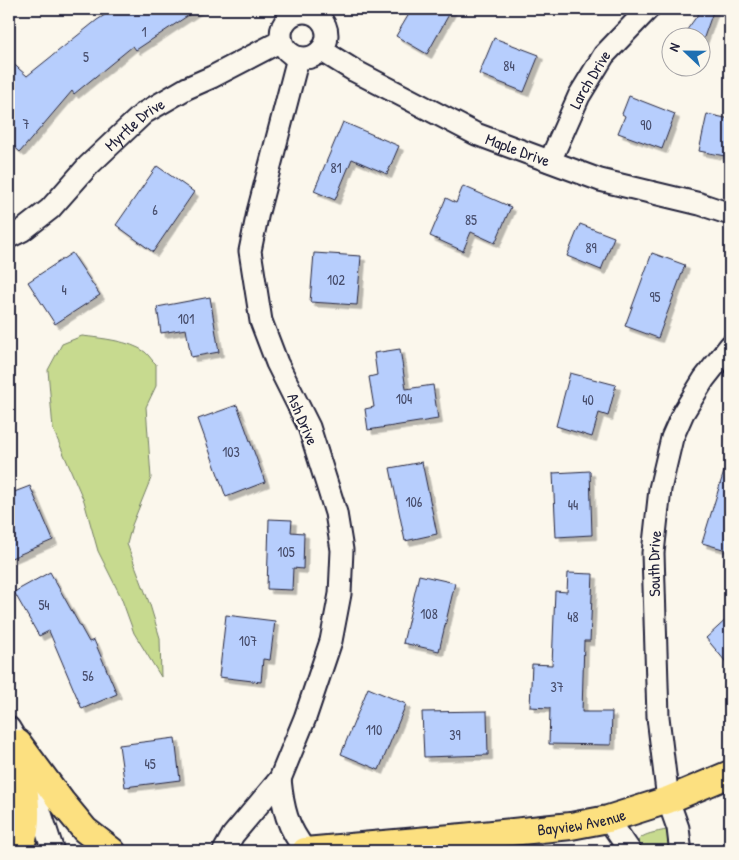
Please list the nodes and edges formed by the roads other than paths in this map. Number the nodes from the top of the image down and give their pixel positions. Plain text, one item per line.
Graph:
1 (648, 9) edge
2 (322, 13) edge
3 (283, 14) edge
4 (281, 41) junction
5 (321, 50) junction
6 (298, 58) junction
7 (550, 161) junction
8 (730, 214) edge
9 (9, 237) edge
10 (730, 346) edge
11 (13, 736) edge
12 (730, 774) edge
13 (280, 779) junction
14 (668, 800) junction
15 (608, 819) junction
16 (18, 851) edge
17 (53, 851) edge
18 (112, 851) edge
19 (224, 851) edge
20 (305, 851) edge
21 (630, 851) edge
22 (679, 851) edge

1 - 7 street, Larch Drive
2 - 3 street
2 - 5 street
3 - 4 street
4 - 6 street
4 - 9 street, Myrtle Drive
5 - 6 street
5 - 7 street, Maple Drive
6 - 13 street, Ash Drive
7 - 8 street, Maple Drive
10 - 14 street, South Drive
11 - 16 main road
11 - 17 street
11 - 18 main road
12 - 14 main road, Bayview Avenue
13 - 19 street, Ash Drive
13 - 20 street, Ash Drive
14 - 15 main road, Bayview Avenue
14 - 22 street, South Drive
15 - 20 main road, Bayview Avenue
15 - 21 street

